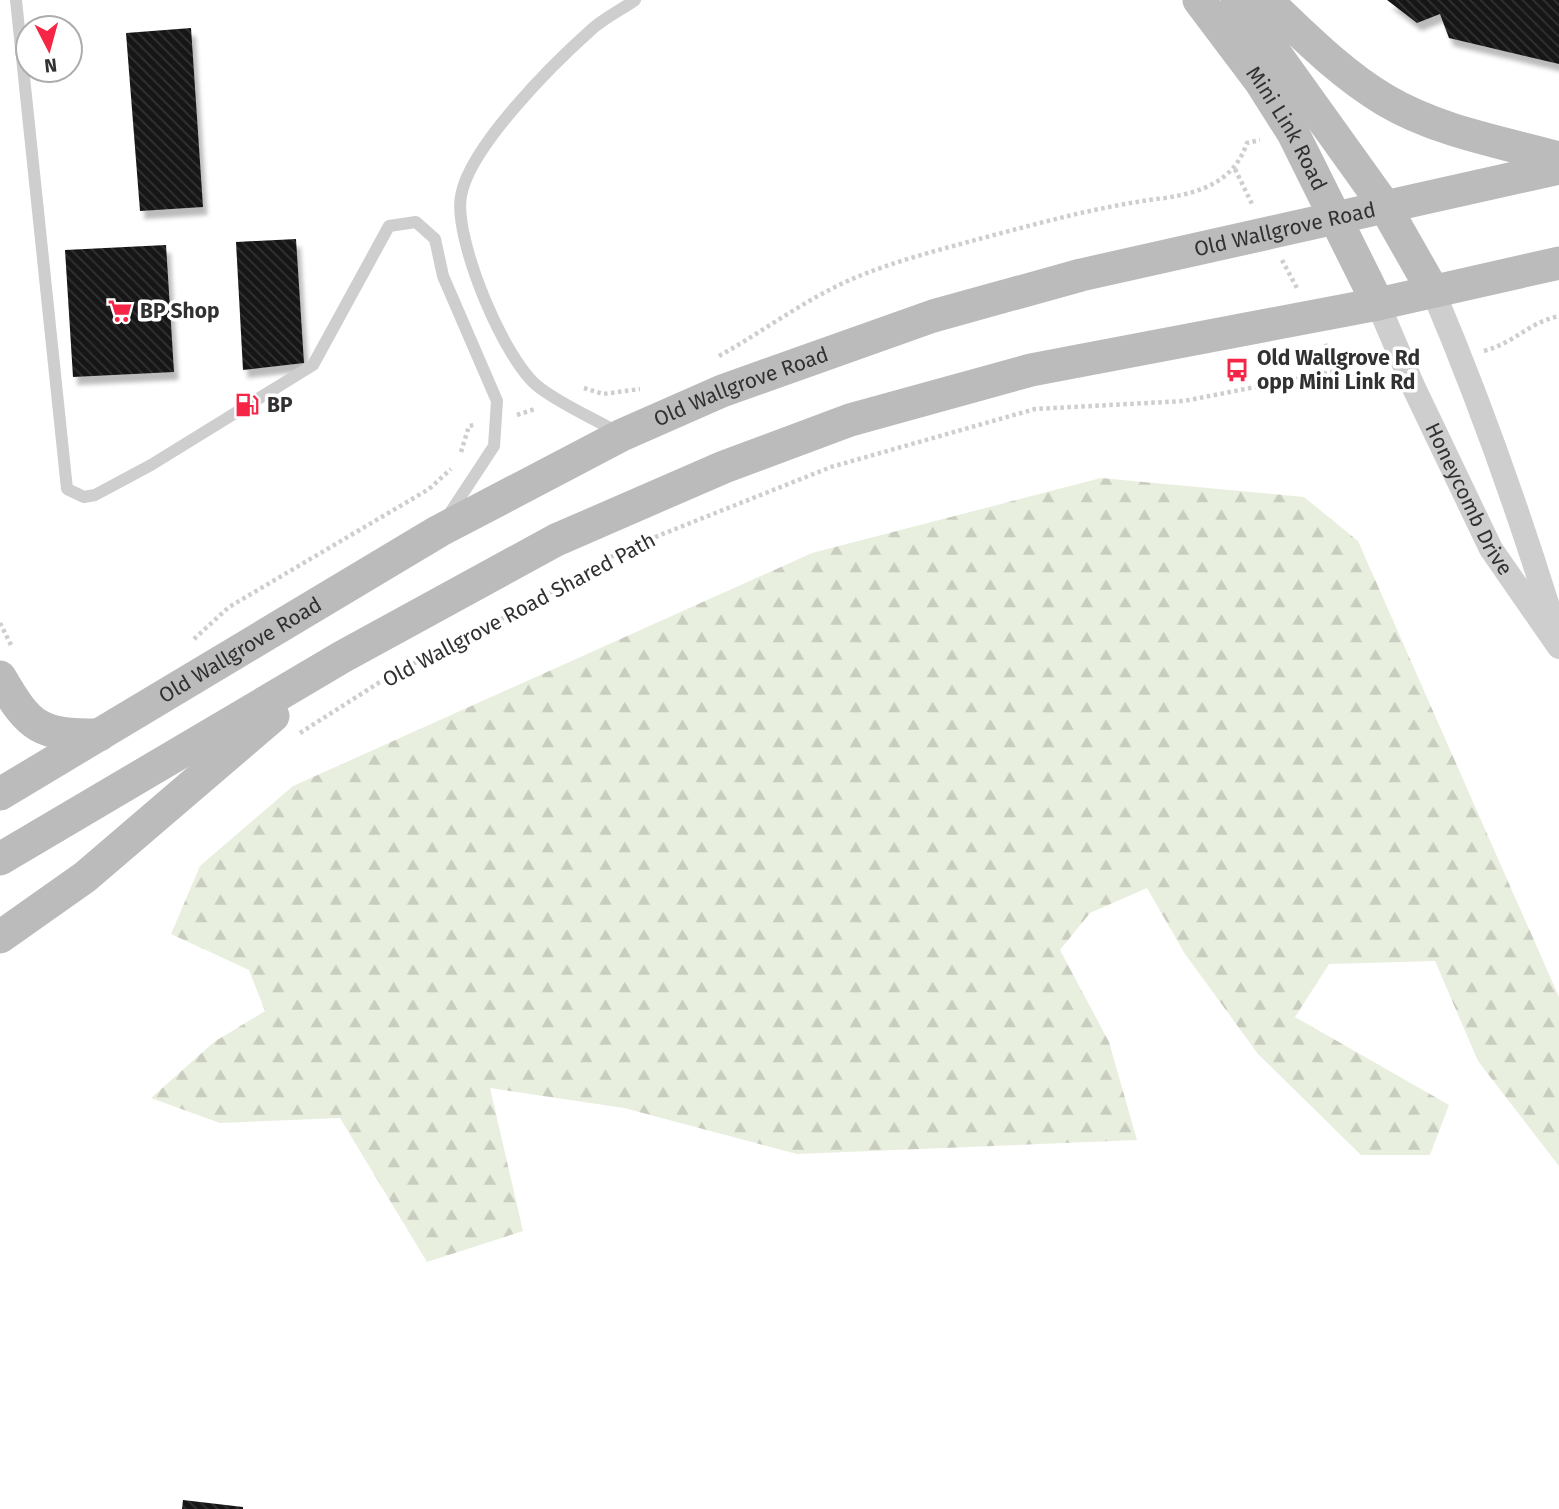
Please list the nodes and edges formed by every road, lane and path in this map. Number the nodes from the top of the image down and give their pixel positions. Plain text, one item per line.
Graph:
1 (16, 0) edge
2 (635, 0) edge
3 (1199, 0) edge
4 (1237, 0) edge
5 (1266, 0) edge
6 (1247, 143) dead end
7 (1559, 158) edge
8 (1559, 168) edge
9 (1384, 205) junction
10 (1336, 218) junction
11 (1268, 234) junction
12 (1559, 263) edge
13 (1433, 291) junction
14 (1378, 304) junction
15 (1312, 316) junction
16 (1559, 316) edge
17 (1507, 345) dead end
18 (1337, 371) junction
19 (1370, 379) dead end
20 (622, 435) junction
21 (439, 531) junction
22 (1559, 645) edge
23 (342, 657) junction
24 (0, 677) edge
25 (299, 733) dead end
26 (99, 735) junction
27 (0, 794) edge
28 (0, 859) edge
29 (0, 937) edge

1 - 21 lane
2 - 20 lane
3 - 10 main road, Mini Link Road
4 - 9 main road, Mini Link Road
5 - 7 main road
6 - 11 path
8 - 9 main road, Old Wallgrove Road
9 - 10 main road, Old Wallgrove Road
9 - 13 main road, Mini Link Road
10 - 11 main road, Old Wallgrove Road
10 - 14 main road, Mini Link Road
11 - 15 path
11 - 20 main road, Old Wallgrove Road
12 - 13 main road
13 - 14 main road
13 - 22 street, Honeycomb Drive
14 - 15 main road
14 - 22 street, Honeycomb Drive
15 - 18 path
15 - 23 main road
16 - 17 path
18 - 19 path, Old Wallgrove Road Shared Path
18 - 25 path, Old Wallgrove Road Shared Path
20 - 21 main road, Old Wallgrove Road
21 - 26 main road, Old Wallgrove Road
23 - 28 main road
23 - 29 main road
24 - 26 main road
26 - 27 main road, Old Wallgrove Road

